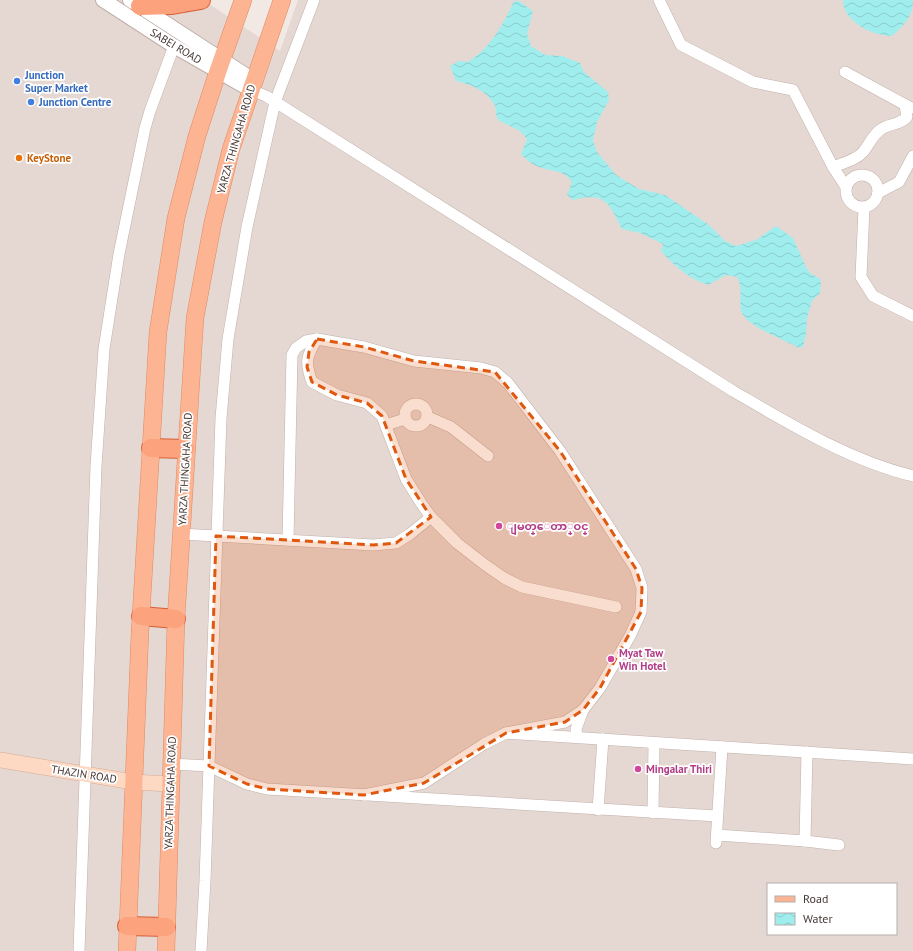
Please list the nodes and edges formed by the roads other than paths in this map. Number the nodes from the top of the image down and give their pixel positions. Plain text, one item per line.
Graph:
1 (103, 0) edge
2 (201, 0) edge
3 (243, 0) edge
4 (282, 0) edge
5 (314, 0) edge
6 (659, 0) edge
7 (135, 3) edge
8 (174, 46) junction
9 (220, 65) junction
10 (845, 72) dead end
11 (261, 92) junction
12 (909, 107) edge
13 (913, 156) edge
14 (833, 167) junction
15 (846, 187) junction
16 (878, 193) junction
17 (864, 208) junction
18 (913, 316) edge
19 (317, 339) junction
20 (428, 417) junction
21 (405, 419) junction
22 (386, 425) junction
23 (151, 448) junction
24 (185, 449) junction
25 (488, 456) dead end
26 (913, 476) edge
27 (431, 517) junction
28 (181, 534) junction
29 (216, 536) junction
30 (288, 540) junction
31 (616, 607) dead end
32 (141, 616) junction
33 (176, 618) junction
34 (584, 710) junction
35 (506, 733) junction
36 (578, 737) junction
37 (603, 739) junction
38 (654, 742) junction
39 (722, 747) junction
40 (807, 752) junction
41 (913, 758) edge
42 (0, 760) edge
43 (171, 764) junction
44 (209, 766) junction
45 (86, 774) junction
46 (133, 782) junction
47 (169, 784) junction
48 (364, 795) junction
49 (598, 810) junction
50 (652, 813) junction
51 (717, 816) junction
52 (805, 841) junction
53 (838, 846) dead end
54 (127, 926) junction
55 (166, 928) junction
56 (79, 951) edge
57 (127, 951) edge
58 (166, 951) edge
59 (201, 951) edge

1 - 8 street, SABEI ROAD
2 - 7 highway
3 - 9 main road
4 - 11 main road, YARZA THINGAHA ROAD
5 - 11 street
6 - 14 street
7 - 9 street, SABEI ROAD
8 - 9 street, SABEI ROAD
8 - 45 street
9 - 11 street, SABEI ROAD
9 - 23 main road
10 - 12 street
11 - 24 main road, YARZA THINGAHA ROAD
11 - 26 street
11 - 29 street
12 - 14 street
13 - 16 street
14 - 15 street
15 - 16 street
15 - 17 street
16 - 17 street
17 - 18 street
19 - 22 street
19 - 30 street
19 - 34 street
20 - 21 street
20 - 21 street
20 - 25 street
21 - 22 street
22 - 27 street
23 - 24 highway
23 - 32 main road
24 - 28 main road, YARZA THINGAHA ROAD
27 - 30 street
27 - 31 street
28 - 29 street
28 - 33 main road, YARZA THINGAHA ROAD
29 - 30 street
29 - 44 street
32 - 33 highway
32 - 46 main road
33 - 43 main road, YARZA THINGAHA ROAD
34 - 35 street
34 - 36 street
35 - 36 street
35 - 48 street
36 - 37 street
37 - 38 street
37 - 49 street
38 - 39 street
38 - 50 street
39 - 40 street
39 - 51 street
40 - 41 street
40 - 52 street
42 - 45 main road, THAZIN ROAD
43 - 44 street
43 - 47 main road, YARZA THINGAHA ROAD
44 - 48 street
44 - 59 street
45 - 46 main road, THAZIN ROAD
45 - 56 street
46 - 47 main road, THAZIN ROAD
46 - 54 main road
47 - 55 main road, YARZA THINGAHA ROAD
48 - 49 street
49 - 50 street
50 - 51 street
51 - 52 street
52 - 53 street
54 - 55 highway
54 - 57 main road
55 - 58 main road, YARZA THINGAHA ROAD

